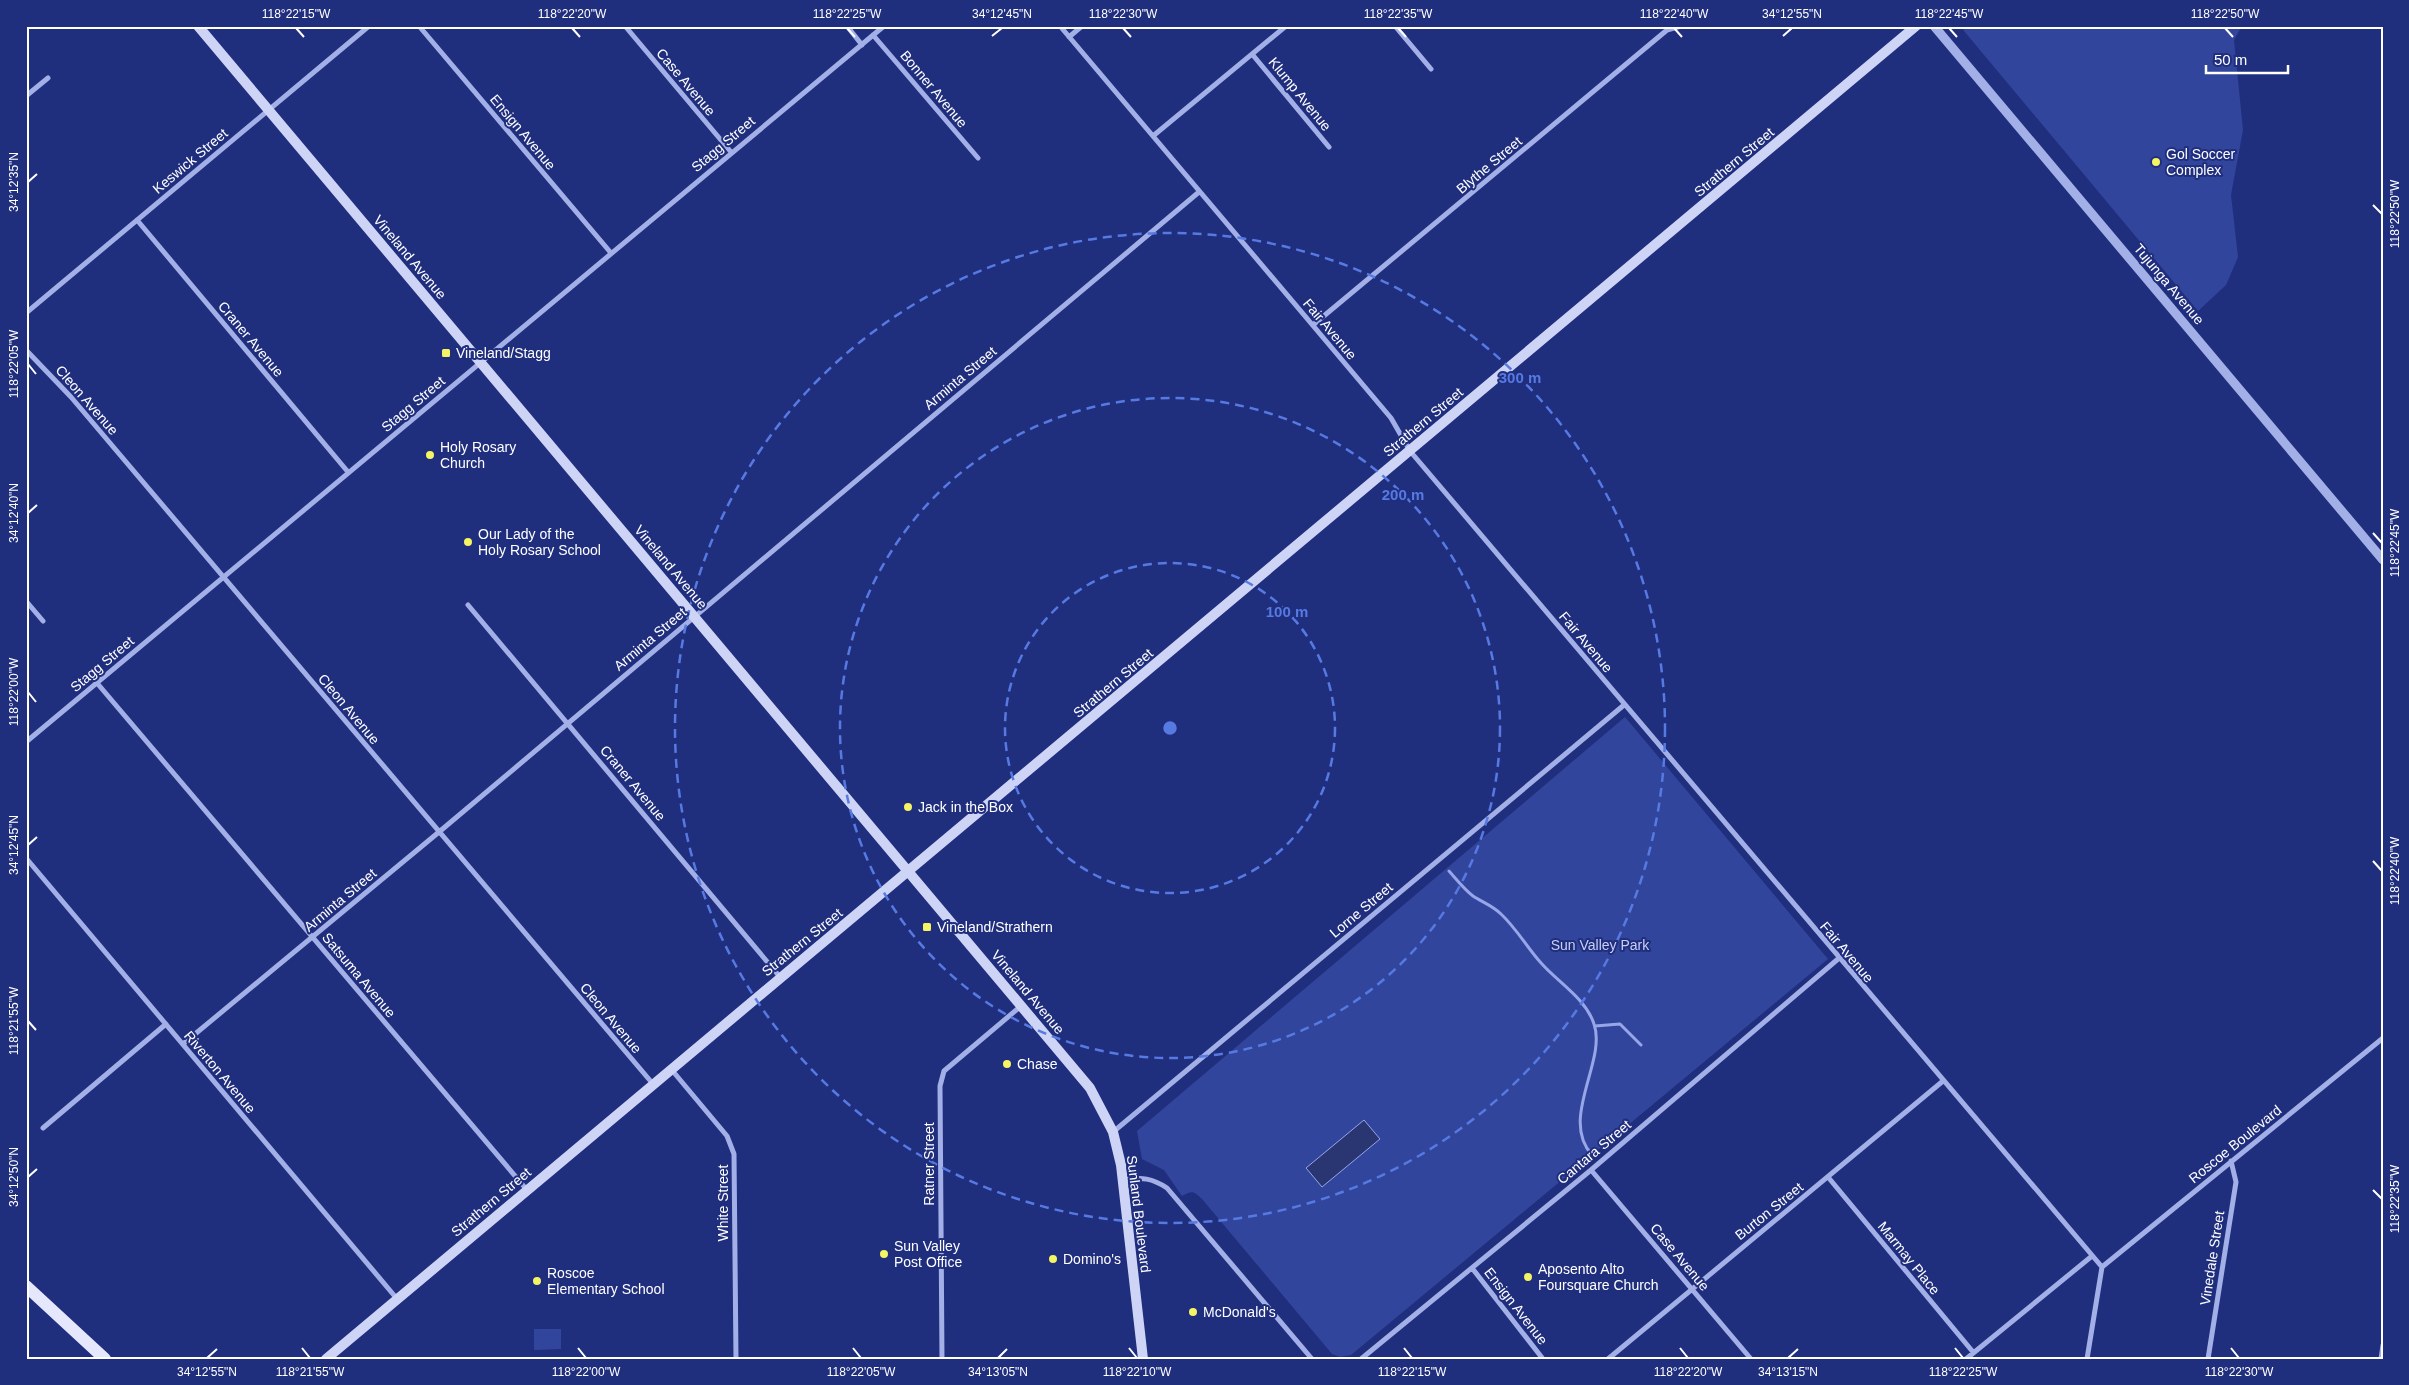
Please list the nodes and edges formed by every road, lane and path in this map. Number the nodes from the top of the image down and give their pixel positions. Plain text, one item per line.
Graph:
1 (198, 26) edge
2 (369, 26) edge
3 (419, 26) edge
4 (625, 26) edge
5 (847, 26) edge
6 (884, 26) edge
7 (1060, 26) edge
8 (1082, 26) edge
9 (1286, 26) edge
10 (1395, 26) edge
11 (1681, 26) edge
12 (1916, 26) edge
13 (1934, 26) edge
14 (873, 35) junction
15 (1069, 37) junction
16 (862, 45) junction
17 (1252, 54) junction
18 (1431, 69) dead end
19 (48, 78) dead end
20 (26, 96) edge
21 (269, 110) junction
22 (1153, 136) junction
23 (1329, 147) dead end
24 (731, 152) junction
25 (978, 158) dead end
26 (1200, 192) junction
27 (137, 220) junction
28 (611, 253) junction
29 (26, 313) edge
30 (1313, 325) junction
31 (26, 350) edge
32 (481, 362) junction
33 (1410, 451) junction
34 (348, 472) junction
35 (2383, 560) edge
36 (223, 578) junction
37 (26, 601) edge
38 (468, 605) dead end
39 (694, 617) junction
40 (43, 621) dead end
41 (96, 683) junction
42 (1624, 705) junction
43 (567, 722) junction
44 (26, 742) edge
45 (439, 832) junction
46 (26, 858) edge
47 (909, 871) junction
48 (312, 938) junction
49 (1838, 959) junction
50 (780, 977) junction
51 (1021, 1006) junction
52 (166, 1024) junction
53 (2383, 1038) edge
54 (183, 1044) junction
55 (671, 1069) junction
56 (1943, 1081) junction
57 (653, 1084) junction
58 (43, 1128) dead end
59 (1113, 1132) junction
60 (2231, 1161) junction
61 (1591, 1170) junction
62 (1828, 1177) junction
63 (1124, 1180) junction
64 (527, 1190) junction
65 (2092, 1256) junction
66 (1472, 1268) junction
67 (2102, 1268) junction
68 (26, 1286) edge
69 (1692, 1289) junction
70 (398, 1300) junction
71 (2383, 1345) edge
72 (1973, 1352) junction
73 (105, 1359) edge
74 (326, 1359) edge
75 (736, 1359) edge
76 (942, 1359) edge
77 (1142, 1359) edge
78 (1312, 1359) edge
79 (1361, 1359) edge
80 (1542, 1359) edge
81 (1608, 1359) edge
82 (1751, 1359) edge
83 (1966, 1359) edge
84 (2087, 1359) edge
85 (2208, 1359) edge
86 (2381, 1359) edge

1 - 21 main road, Vineland Avenue
2 - 21 street, Keswick Street
3 - 28 street, Ensign Avenue
4 - 24 street, Case Avenue
5 - 16 street
6 - 14 street, Stagg Street
7 - 15 street, Fair Avenue
8 - 15 street
9 - 17 street
10 - 18 street
11 - 30 street, Blythe Street
12 - 33 main road, Strathern Street
13 - 35 street, Tujunga Avenue
14 - 16 street, Stagg Street
14 - 25 street, Bonner Avenue
15 - 22 street, Fair Avenue
16 - 24 street, Stagg Street
17 - 22 street
17 - 23 street, Klump Avenue
19 - 20 street
21 - 27 street, Keswick Street
21 - 32 main road, Vineland Avenue
22 - 26 street, Fair Avenue
24 - 28 street, Stagg Street
26 - 30 street, Fair Avenue
26 - 39 street, Arminta Street
27 - 29 street, Keswick Street
27 - 34 street, Craner Avenue
28 - 32 street, Stagg Street
30 - 33 street, Fair Avenue
31 - 36 street, Cleon Avenue
32 - 34 street, Stagg Street
32 - 39 main road, Vineland Avenue
33 - 42 street, Fair Avenue
33 - 47 main road, Strathern Street
34 - 36 street, Stagg Street
36 - 41 street, Stagg Street
36 - 45 street, Cleon Avenue
37 - 40 street
38 - 43 street, Craner Avenue
39 - 43 street, Arminta Street
39 - 47 main road, Vineland Avenue
41 - 44 street, Stagg Street
41 - 48 street, Satsuma Avenue
42 - 49 street, Fair Avenue
42 - 59 street, Lorne Street
43 - 45 street, Arminta Street
43 - 50 street, Craner Avenue
45 - 48 street, Arminta Street
45 - 57 street, Cleon Avenue
46 - 52 street, Riverton Avenue
47 - 50 main road, Strathern Street
47 - 51 main road, Vineland Avenue
48 - 54 street, Arminta Street
48 - 64 street, Satsuma Avenue
49 - 56 street, Fair Avenue
49 - 61 street, Cantara Street
50 - 55 main road, Strathern Street
51 - 59 main road, Vineland Avenue
51 - 76 street, Ratner Street
52 - 54 street, Riverton Avenue
52 - 58 street
53 - 60 street, Roscoe Boulevard
54 - 70 street, Riverton Avenue
55 - 57 main road, Strathern Street
55 - 75 street, White Street
56 - 62 street, Burton Street
56 - 65 street, Fair Avenue
57 - 64 main road, Strathern Street
59 - 63 main road, Sunland Boulevard
60 - 67 street, Roscoe Boulevard
60 - 85 street, Vinedale Street
61 - 66 street, Cantara Street
61 - 69 street, Case Avenue
62 - 69 street, Burton Street
62 - 72 street, Marmay Place
63 - 77 main road, Sunland Boulevard
63 - 78 street
64 - 70 main road, Strathern Street
65 - 67 street, Fair Avenue
65 - 72 street
66 - 79 street, Cantara Street
66 - 80 street, Ensign Avenue
67 - 84 street
68 - 73 main road
69 - 81 street, Burton Street
69 - 82 street, Case Avenue
70 - 74 main road, Strathern Street
71 - 86 street
72 - 83 street

